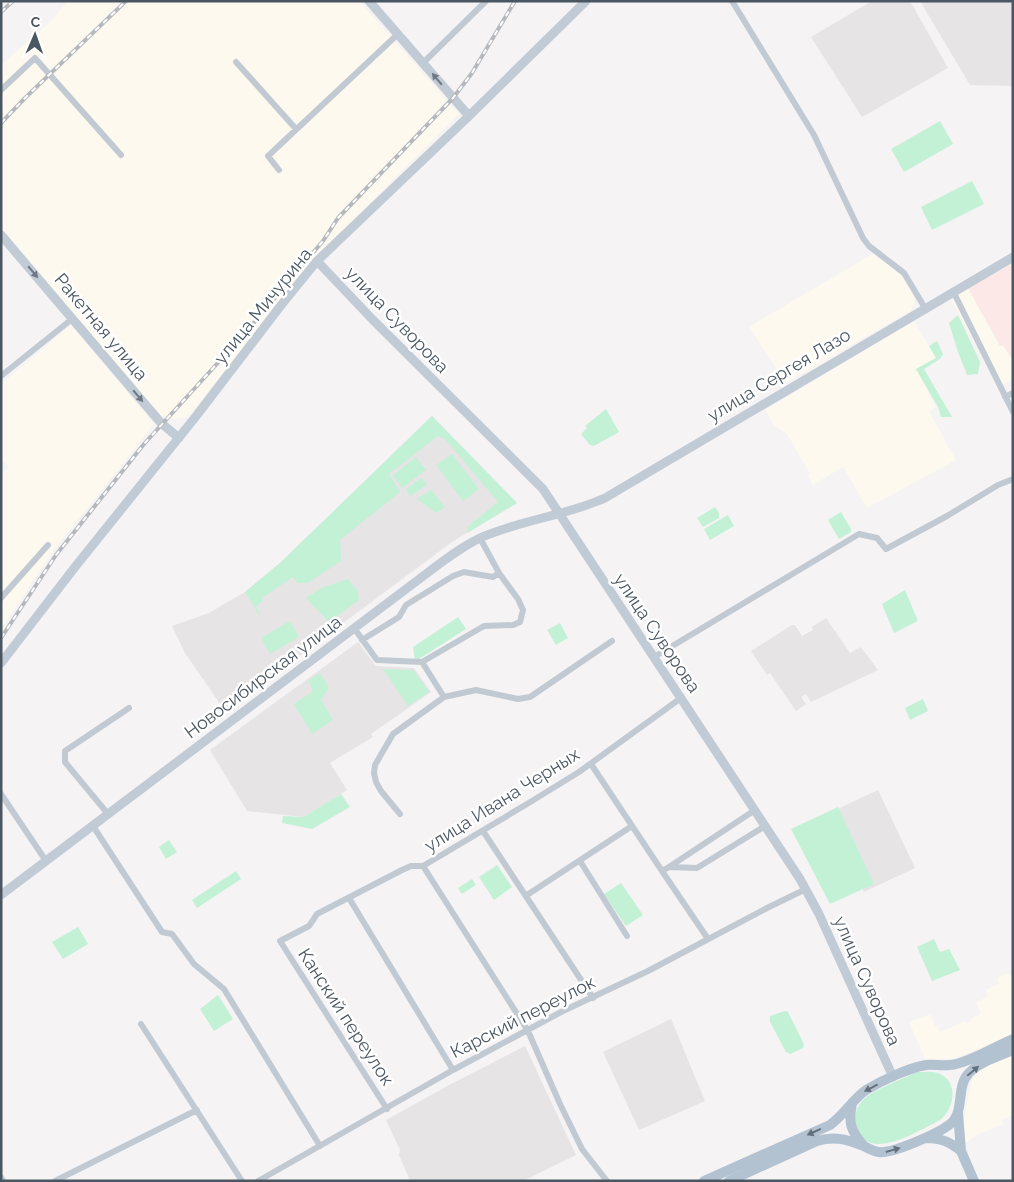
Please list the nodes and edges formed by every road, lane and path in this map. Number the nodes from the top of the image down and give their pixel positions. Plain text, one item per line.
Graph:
1 (369, 1) edge
2 (486, 1) edge
3 (586, 1) edge
4 (732, 1) edge
5 (398, 34) junction
6 (236, 62) dead end
7 (423, 63) junction
8 (1, 90) edge
9 (469, 116) junction
10 (296, 129) junction
11 (121, 156) dead end
12 (279, 170) dead end
13 (1, 235) edge
14 (1013, 256) edge
15 (317, 261) junction
16 (953, 291) junction
17 (925, 308) junction
18 (72, 319) junction
19 (1, 376) edge
20 (1013, 392) edge
21 (1005, 396) junction
22 (1013, 412) edge
23 (179, 438) junction
24 (1013, 479) edge
25 (559, 514) junction
26 (480, 538) junction
27 (48, 545) dead end
28 (499, 573) junction
29 (1, 598) edge
30 (354, 628) junction
31 (362, 640) junction
32 (612, 642) dead end
33 (654, 657) junction
34 (422, 662) junction
35 (1, 663) edge
36 (444, 697) junction
37 (681, 698) junction
38 (129, 708) dead end
39 (591, 764) junction
40 (1, 794) edge
41 (755, 810) junction
42 (108, 814) junction
43 (400, 814) dead end
44 (93, 826) junction
45 (632, 826) junction
46 (765, 826) junction
47 (483, 830) junction
48 (46, 861) junction
49 (580, 861) junction
50 (423, 866) junction
51 (669, 867) junction
52 (662, 871) junction
53 (806, 889) junction
54 (1, 895) edge
55 (527, 895) junction
56 (349, 898) junction
57 (627, 936) dead end
58 (708, 939) junction
59 (280, 941) joint
60 (593, 998) junction
61 (141, 1024) dead end
62 (528, 1031) junction
63 (1013, 1039) edge
64 (1013, 1050) edge
65 (453, 1070) junction
66 (893, 1077) junction
67 (853, 1104) junction
68 (387, 1109) junction
69 (197, 1110) junction
70 (958, 1112) junction
71 (923, 1138) junction
72 (863, 1145) junction
73 (320, 1146) junction
74 (961, 1151) junction
75 (56, 1181) edge
76 (242, 1181) edge
77 (258, 1181) edge
78 (607, 1181) edge
79 (704, 1181) edge
80 (729, 1181) edge
81 (974, 1181) edge

1 - 5 street
2 - 7 street
3 - 9 street, улица Мичурина
4 - 17 street
5 - 7 street
5 - 10 street
6 - 10 street
9 -> 7 street
8 - 11 street
9 - 15 street, улица Мичурина
10 - 12 street
13 -> 18 street, Ракетная улица
14 - 16 street, улица Сергея Лазо
15 - 23 street, улица Мичурина
15 - 25 street, улица Суворова
16 - 17 street, улица Сергея Лазо
16 - 21 street
17 - 25 street, улица Сергея Лазо
18 - 19 street
18 -> 23 street, Ракетная улица
20 - 21 street
21 - 22 street
23 - 35 street, улица Мичурина
24 - 33 street
25 - 26 street, Новосибирская улица
25 - 33 street, улица Суворова
26 - 28 street
26 - 30 street, Новосибирская улица
27 - 29 street
28 - 31 street
28 - 34 street
30 - 31 street
30 - 42 street, Новосибирская улица
31 - 34 street
32 - 36 street
33 - 37 street, улица Суворова
34 - 36 street
36 - 43 street
37 - 39 street, улица Ивана Черных
37 - 41 street, улица Суворова
38 - 42 street
39 - 45 street
39 - 47 street, улица Ивана Черных
40 - 48 street
41 - 46 street, улица Суворова
41 - 51 street
42 - 44 street, Новосибирская улица
44 - 48 street, Новосибирская улица
44 - 73 street
45 - 49 street
45 - 52 street
46 - 51 street
46 - 53 street, улица Суворова
47 - 50 street, улица Ивана Черных
47 - 55 street
48 - 54 street, Новосибирская улица
49 - 55 street
49 - 57 street
50 - 56 street, улица Ивана Черных
50 - 62 street
51 - 52 street
52 - 58 street
53 - 58 street, Карский переулок
53 - 66 street, улица Суворова
55 - 60 street
56 - 59 street, улица Ивана Черных
56 - 65 street
58 - 60 street, Карский переулок
59 - 68 street, Канский переулок
60 - 62 street, Карский переулок
61 - 69 street
62 - 65 street, Карский переулок
62 - 78 street
63 - 66 main road
70 -> 64 main road
65 - 68 street, Карский переулок
66 -> 67 main road
67 - 72 main road
67 -> 79 main road
68 - 73 street, Карский переулок
69 - 75 street
69 - 76 street
70 - 71 main road
70 - 74 main road
72 -> 71 main road
71 - 74 main road
72 - 80 main road
73 - 77 street, Карский переулок
74 - 81 main road

